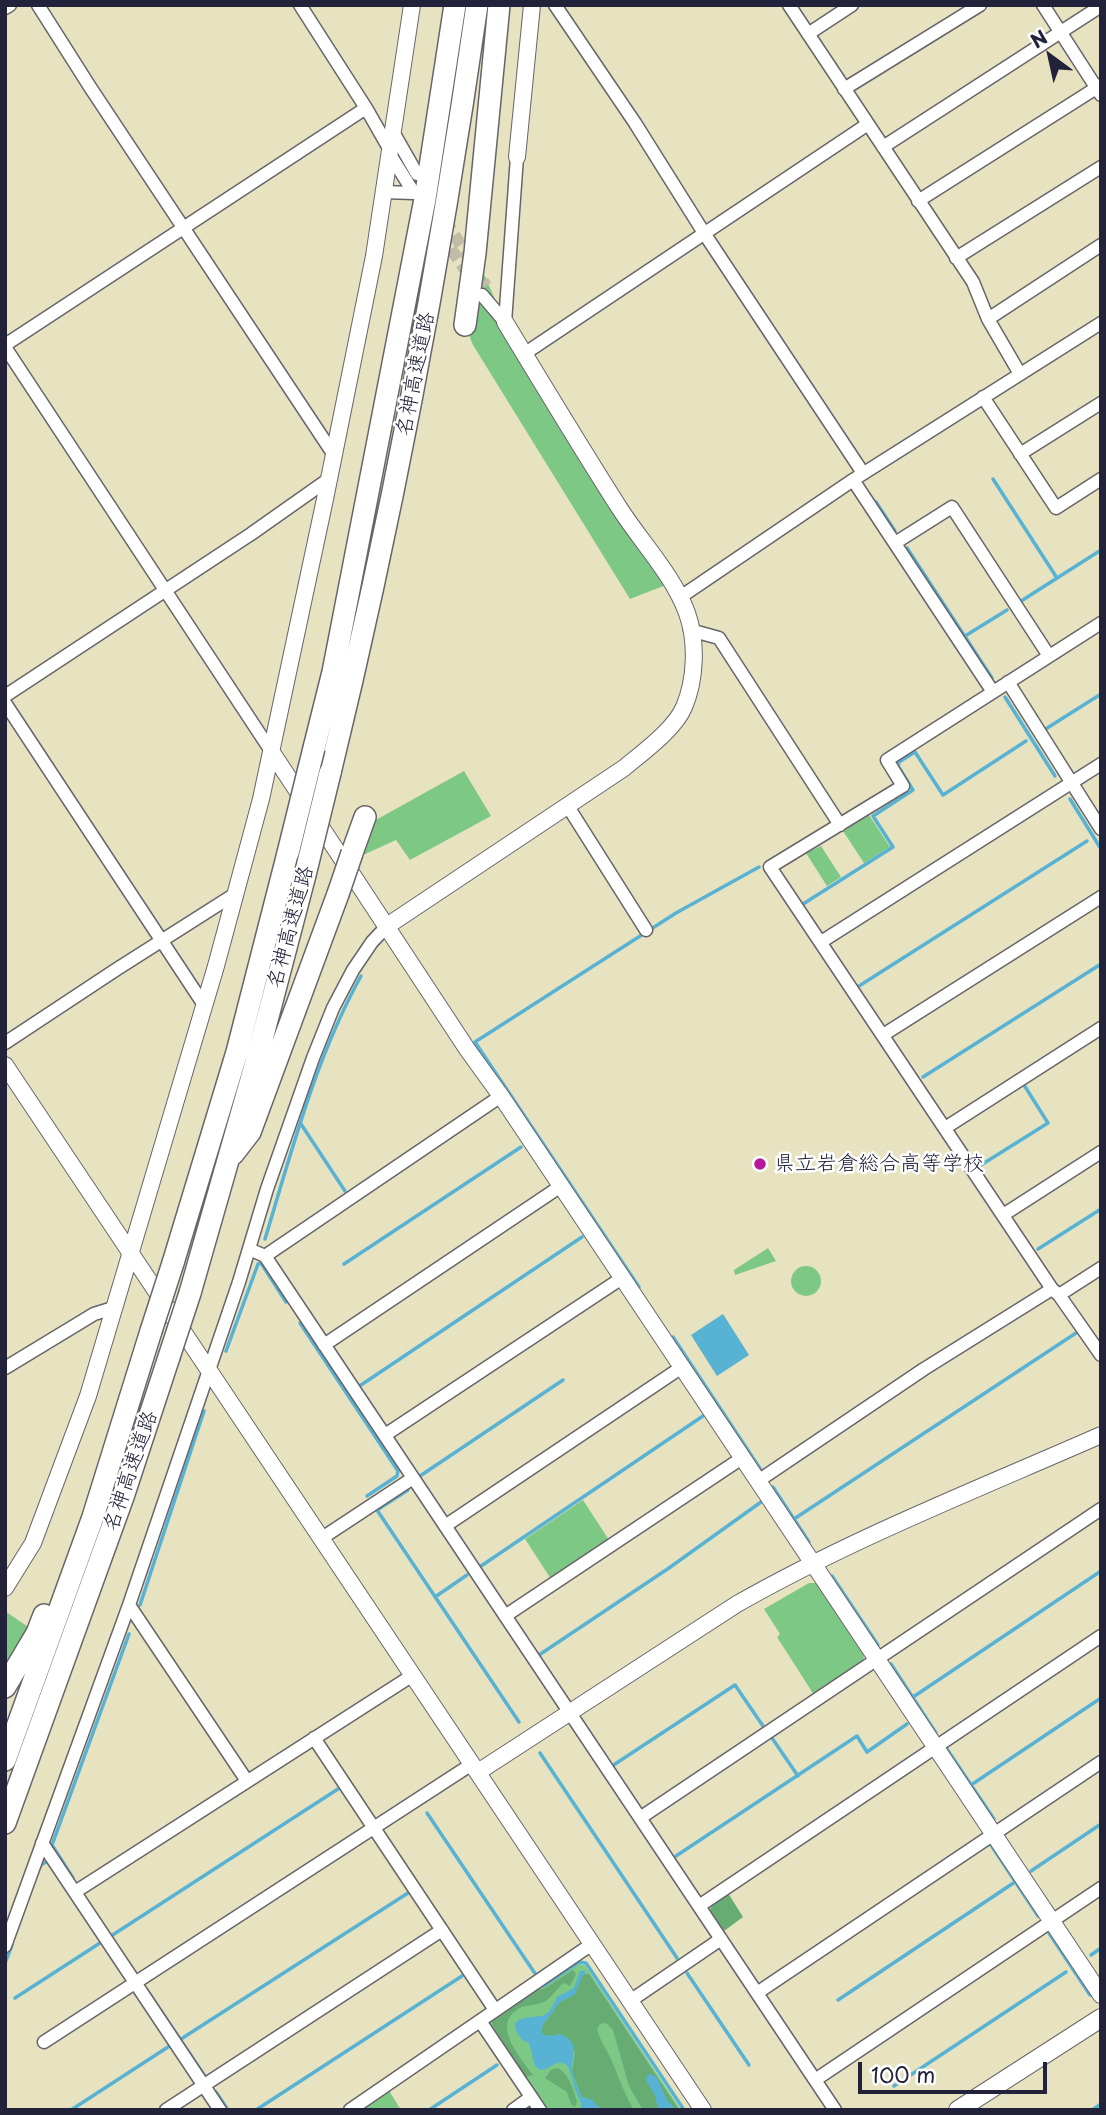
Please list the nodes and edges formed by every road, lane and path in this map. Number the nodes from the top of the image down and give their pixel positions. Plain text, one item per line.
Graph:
1 (10, 5) edge
2 (38, 5) edge
3 (300, 5) edge
4 (412, 5) edge
5 (455, 5) edge
6 (477, 5) edge
7 (499, 5) edge
8 (532, 5) edge
9 (555, 5) edge
10 (789, 5) edge
11 (852, 5) edge
12 (980, 5) edge
13 (1042, 5) edge
14 (1101, 6) edge
15 (5, 8) edge
16 (1060, 32) junction
17 (808, 34) junction
18 (844, 89) junction
19 (1099, 89) edge
20 (366, 108) junction
21 (868, 124) junction
22 (393, 132) junction
23 (883, 147) junction
24 (390, 151) junction
25 (517, 157) joint
26 (1101, 167) edge
27 (417, 174) dead end
28 (383, 192) junction
29 (918, 201) junction
30 (184, 229) junction
31 (704, 233) junction
32 (1101, 245) edge
33 (957, 258) junction
34 (484, 290) tunnel mouth
35 (988, 319) junction
36 (503, 320) junction
37 (1101, 323) edge
38 (466, 325) dead end
39 (5, 346) edge
40 (524, 354) junction
41 (1020, 374) junction
42 (983, 397) junction
43 (1101, 402) edge
44 (1020, 454) junction
45 (334, 455) junction
46 (858, 477) junction
47 (329, 479) junction
48 (1101, 479) edge
49 (895, 543) junction
50 (165, 590) junction
51 (679, 598) junction
52 (1101, 623) edge
53 (690, 630) junction
54 (1049, 656) junction
55 (1008, 682) junction
56 (993, 692) junction
57 (5, 696) edge
58 (5, 703) edge
59 (271, 751) junction
60 (1101, 764) edge
61 (1072, 783) junction
62 (568, 805) junction
63 (365, 817) dead end
64 (840, 825) junction
65 (1101, 830) edge
66 (235, 894) junction
67 (1101, 897) edge
68 (387, 926) junction
69 (646, 930) dead end
70 (162, 940) junction
71 (821, 943) junction
72 (204, 1005) junction
73 (1101, 1028) edge
74 (883, 1035) junction
75 (5, 1044) edge
76 (5, 1065) edge
77 (501, 1096) junction
78 (944, 1128) junction
79 (1101, 1152) edge
80 (225, 1166) junction
81 (561, 1186) junction
82 (1003, 1215) junction
83 (249, 1249) junction
84 (131, 1253) junction
85 (265, 1256) junction
86 (1101, 1268) edge
87 (622, 1278) junction
88 (1056, 1292) junction
89 (113, 1308) junction
90 (324, 1345) junction
91 (1101, 1355) edge
92 (682, 1367) junction
93 (5, 1368) edge
94 (209, 1369) junction
95 (385, 1435) junction
96 (1099, 1440) edge
97 (742, 1458) junction
98 (413, 1478) junction
99 (758, 1481) junction
100 (1101, 1509) edge
101 (93, 1517) junction
102 (445, 1526) junction
103 (322, 1538) junction
104 (813, 1563) junction
105 (5, 1588) edge
106 (129, 1605) junction
107 (505, 1616) junction
108 (1101, 1636) edge
109 (877, 1659) junction
110 (413, 1675) junction
111 (5, 1687) edge
112 (569, 1713) junction
113 (314, 1738) junction
114 (935, 1747) junction
115 (5, 1760) edge
116 (1101, 1762) edge
117 (475, 1768) junction
118 (247, 1781) junction
119 (640, 1818) junction
120 (5, 1823) edge
121 (374, 1828) junction
122 (993, 1834) junction
123 (42, 1843) junction
124 (1101, 1888) edge
125 (75, 1892) junction
126 (699, 1906) junction
127 (1052, 1921) junction
128 (442, 1930) junction
129 (721, 1939) junction
130 (592, 1944) junction
131 (5, 1946) edge
132 (136, 1983) junction
133 (757, 1993) junction
134 (1101, 1995) edge
135 (630, 2000) junction
136 (495, 2010) junction
137 (1101, 2018) edge
138 (480, 2021) junction
139 (44, 2042) dead end
140 (815, 2080) junction
141 (204, 2085) junction
142 (531, 2097) junction
143 (354, 2109) edge
144 (166, 2110) edge
145 (220, 2110) edge
146 (513, 2110) edge
147 (540, 2110) edge
148 (703, 2110) edge
149 (835, 2110) edge
150 (958, 2110) edge

1 - 15 street
2 - 30 street
3 - 20 street
4 - 22 street
5 - 101 highway, 名神高速道路, bridge
6 - 80 highway, 名神高速道路, bridge
7 - 38 highway
8 - 25 street
9 - 31 street
10 - 17 street
11 - 17 street
12 - 18 street
13 - 16 street
14 - 16 street
16 - 19 street
16 - 23 street
17 - 18 street
18 - 21 street
19 - 29 street
20 - 24 street
20 - 30 street
21 - 23 street
21 - 31 street
22 - 24 street
22 - 27 street
23 - 29 street
24 - 28 street
24 - 28 street
25 - 36 street
26 - 33 street
28 - 45 street
29 - 33 street
30 - 39 street
30 - 45 street
31 - 40 street
31 - 46 street
32 - 35 street
33 - 35 street
34 - 36 street
35 - 41 street
36 - 40 street
37 - 41 street
39 - 50 street
40 - 51 street
41 - 42 street
42 - 44 street
42 - 46 street
43 - 44 street
44 - 48 street
45 - 47 street
46 - 49 street
46 - 51 street
47 - 50 street
47 - 59 street
49 - 54 street
49 - 56 street
50 - 57 street
50 - 59 street
51 - 53 street
52 - 54 street
53 - 62 street
53 - 64 street
54 - 55 street
55 - 56 street
55 - 61 street
56 - 64 street
58 - 70 street
59 - 66 street
59 - 68 street
60 - 61 street
61 - 65 street
61 - 71 street
62 - 68 street
62 - 69 street
63 - 80 highway, bridge
64 - 71 street
66 - 70 street
66 - 72 street
67 - 74 street
68 - 77 street
68 - 83 street
70 - 72 street
70 - 75 street
71 - 74 street
72 - 84 street
73 - 78 street
74 - 78 street
76 - 84 street
77 - 81 street
77 - 85 street
78 - 82 street
79 - 82 street
80 - 120 highway, 名神高速道路, bridge
81 - 87 street
81 - 90 street
82 - 88 street
83 - 85 street
83 - 94 street
84 - 89 street
84 - 94 street
85 - 90 street
86 - 88 street
87 - 92 street
87 - 95 street
88 - 91 street
88 - 99 street
89 - 93 street
89 - 105 street
90 - 95 street
92 - 97 street
92 - 102 street
94 - 103 street
94 - 106 street
95 - 98 street
96 - 104 street
97 - 99 street
97 - 107 street
98 - 102 street
98 - 103 street
99 - 104 street
100 - 109 street
101 - 111 highway
101 - 115 highway, 名神高速道路
102 - 107 street
103 - 110 street
104 - 109 street
104 - 112 street
106 - 118 street
106 - 123 street
107 - 112 street
108 - 114 street
109 - 114 street
109 - 119 street
110 - 113 street
110 - 117 street
112 - 117 street
112 - 119 street
113 - 118 street
113 - 121 street
114 - 122 street
114 - 126 street
116 - 122 street
117 - 121 street
117 - 130 street
118 - 125 street
119 - 126 street
121 - 128 street
121 - 132 street
122 - 127 street
122 - 133 street
123 - 125 street
123 - 131 street
124 - 127 street
125 - 132 street
126 - 129 street
127 - 134 street
127 - 140 street
128 - 136 street
128 - 141 street
129 - 133 street
129 - 135 street
130 - 135 street
130 - 136 street
132 - 139 street
132 - 141 street
133 - 140 street
135 - 148 street
136 - 138 street
137 - 150 main road
138 - 142 street
138 - 143 street
140 - 149 street
141 - 144 street
141 - 145 street
142 - 146 street
142 - 147 street

